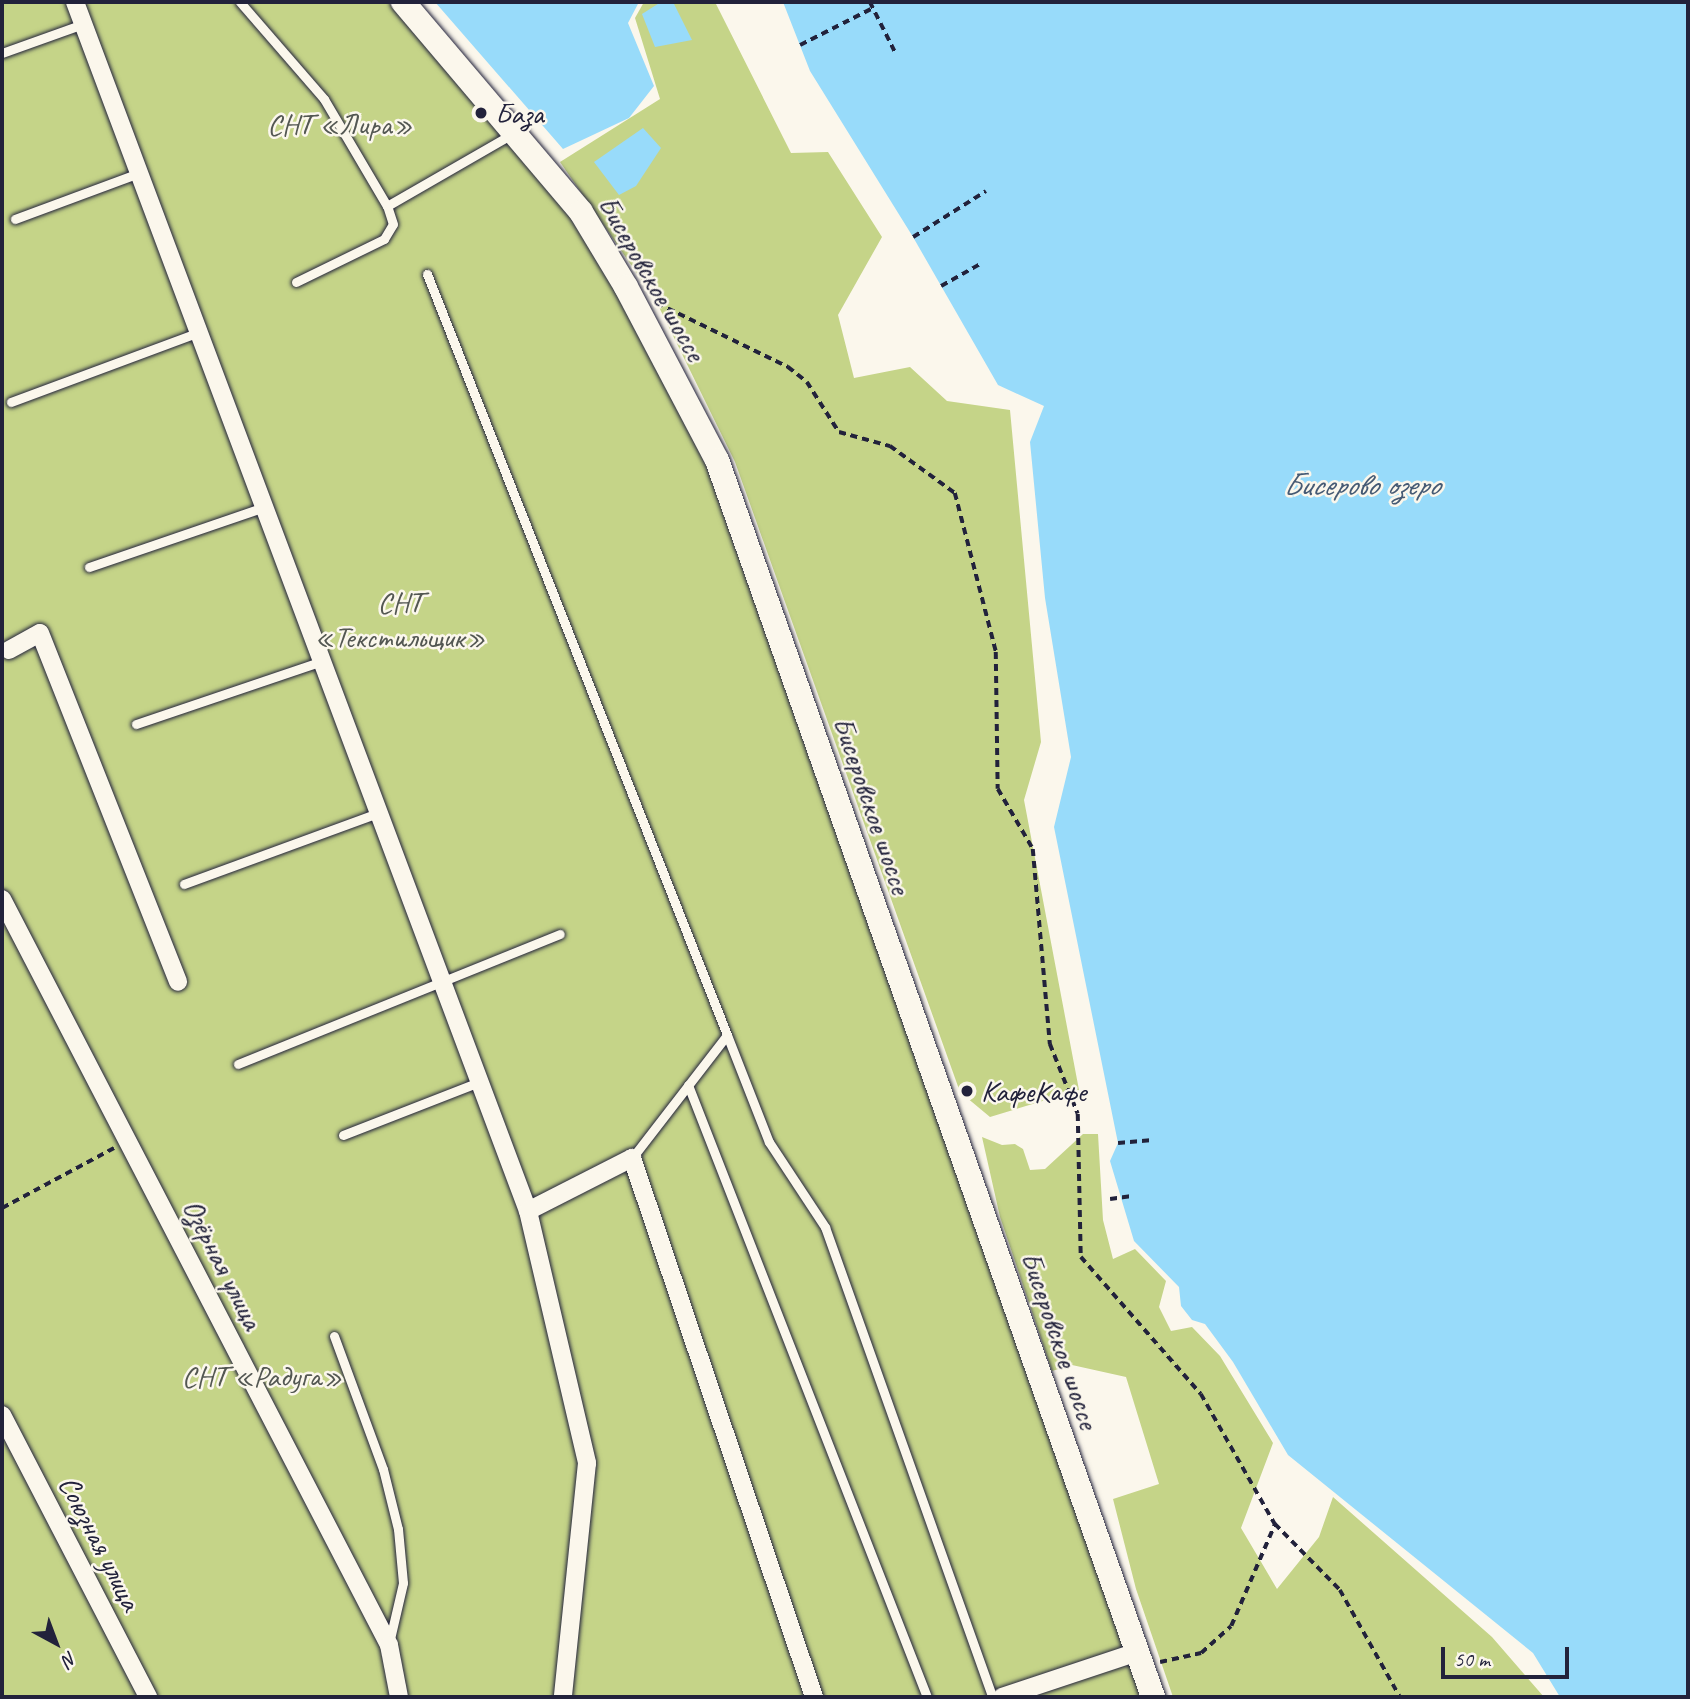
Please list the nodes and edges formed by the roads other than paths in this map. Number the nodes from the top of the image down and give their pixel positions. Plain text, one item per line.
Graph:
1 (75, 2) edge
2 (240, 2) edge
3 (403, 2) edge
4 (83, 24) junction
5 (2, 54) edge
6 (516, 132) junction
7 (139, 173) junction
8 (387, 206) junction
9 (15, 219) dead end
10 (427, 274) dead end
11 (296, 282) dead end
12 (199, 332) junction
13 (11, 402) dead end
14 (264, 508) junction
15 (89, 567) dead end
16 (4, 647) edge
17 (322, 661) junction
18 (136, 724) dead end
19 (379, 813) junction
20 (184, 884) dead end
21 (2, 899) edge
22 (560, 934) dead end
23 (178, 982) dead end
24 (442, 982) junction
25 (727, 1035) junction
26 (238, 1064) dead end
27 (479, 1082) junction
28 (688, 1085) junction
29 (343, 1135) dead end
30 (632, 1158) junction
31 (528, 1211) junction
32 (334, 1336) dead end
33 (2, 1415) edge
34 (389, 1644) junction
35 (1140, 1660) junction
36 (148, 1697) edge
37 (399, 1697) edge
38 (563, 1697) edge
39 (814, 1697) edge
40 (927, 1697) edge
41 (992, 1697) edge
42 (1002, 1697) edge
43 (1153, 1697) edge

1 - 4 street
2 - 8 lane
3 - 6 main road, Бисеровское шоссе
4 - 5 lane
4 - 7 street
6 - 8 lane
6 - 35 main road, Бисеровское шоссе
7 - 9 lane
7 - 12 street
8 - 11 lane
10 - 25 lane
12 - 13 lane
12 - 14 street
14 - 15 lane
14 - 17 street
16 - 23 street
17 - 18 lane
17 - 19 street
19 - 20 lane
19 - 24 street
21 - 34 street, Озёрная улица
22 - 24 lane
24 - 26 lane
24 - 27 street
25 - 28 lane
25 - 41 lane
27 - 29 lane
27 - 31 street
28 - 30 lane
28 - 40 lane
30 - 31 street
30 - 39 street
31 - 38 street
32 - 34 lane
33 - 36 street, Союзная улица
34 - 37 street, Озёрная улица
35 - 42 street
35 - 43 main road, Бисеровское шоссе

